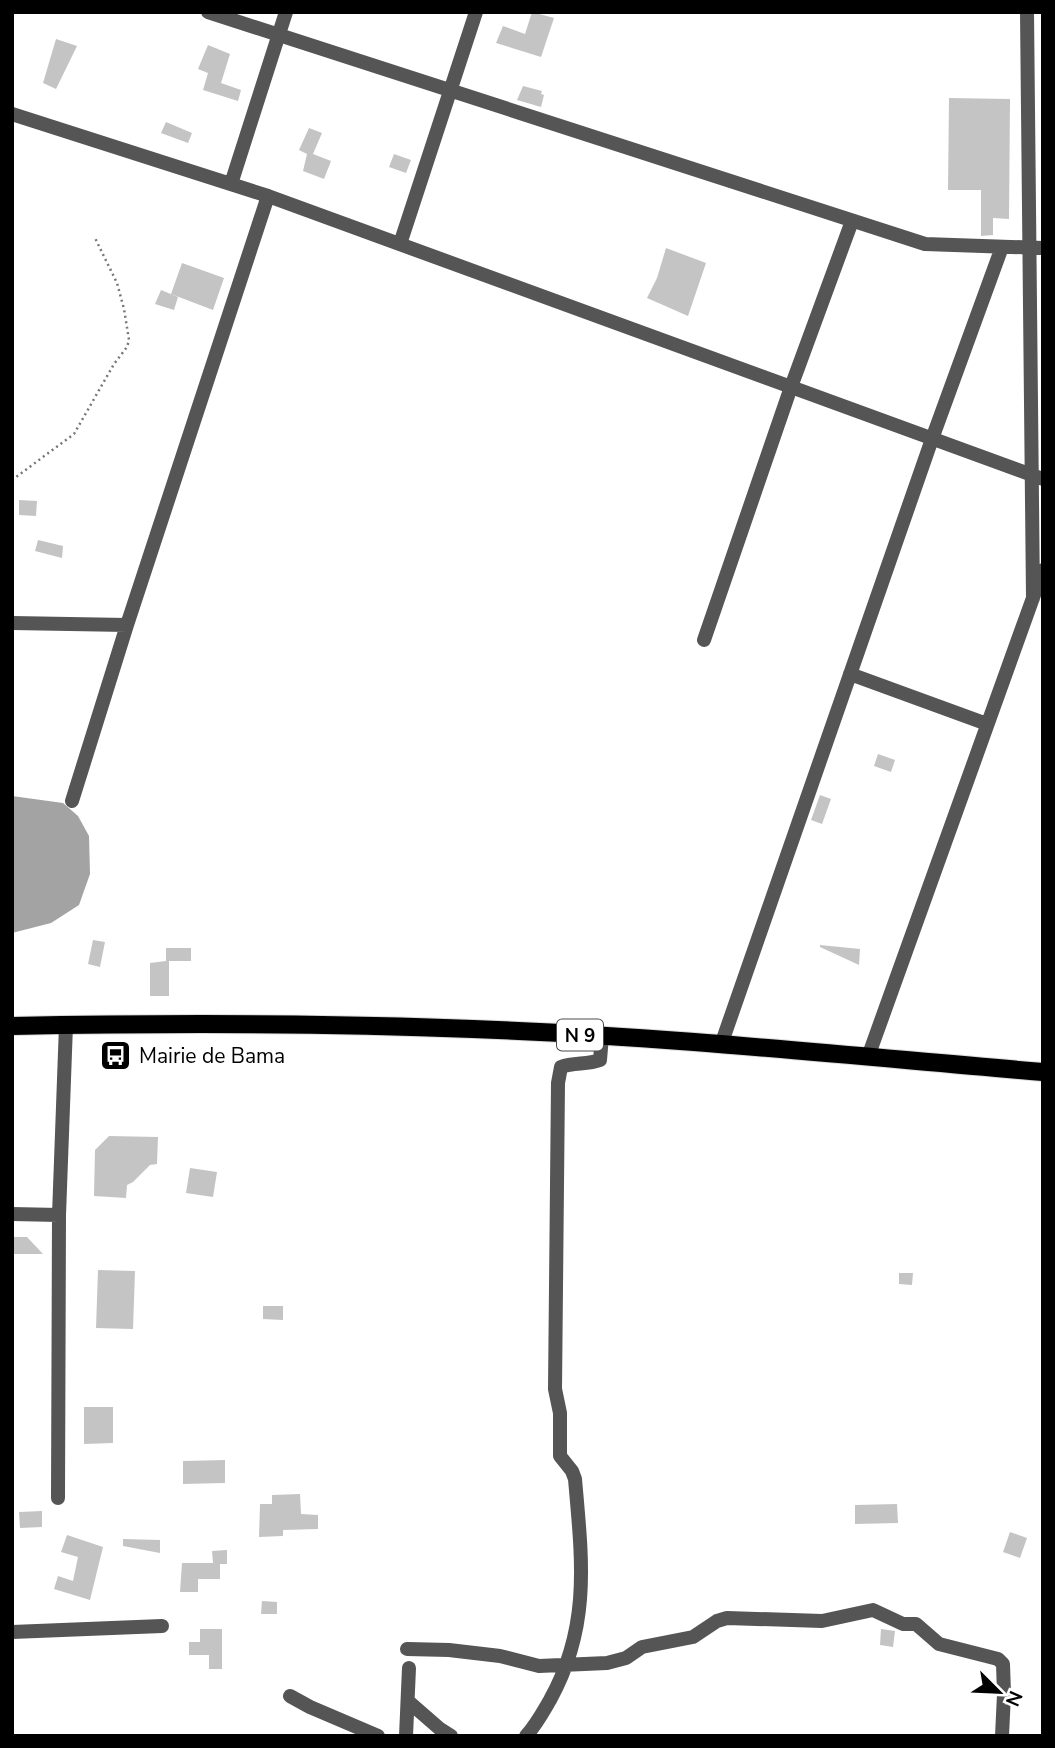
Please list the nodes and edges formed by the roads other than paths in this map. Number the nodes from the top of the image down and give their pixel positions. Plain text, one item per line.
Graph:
1 (208, 12) edge
2 (286, 12) edge
3 (476, 12) edge
4 (1027, 12) edge
5 (279, 35) junction
6 (450, 91) junction
7 (12, 114) edge
8 (231, 184) junction
9 (268, 196) junction
10 (852, 221) junction
11 (400, 244) junction
12 (1002, 247) junction
13 (1035, 248) edge
14 (791, 387) junction
15 (932, 439) junction
16 (1037, 477) edge
17 (1043, 570) edge
18 (1033, 598) junction
19 (12, 623) edge
20 (127, 625) junction
21 (704, 640) dead end
22 (850, 674) junction
23 (987, 724) junction
24 (72, 801) dead end
25 (66, 1025) junction
26 (12, 1026) edge
27 (601, 1036) junction
28 (721, 1045) junction
29 (868, 1057) junction
30 (1043, 1072) edge
31 (12, 1214) edge
32 (59, 1215) junction
33 (58, 1498) dead end
34 (162, 1626) dead end
35 (12, 1632) edge
36 (407, 1649) dead end
37 (568, 1664) junction
38 (409, 1668) dead end
39 (290, 1696) dead end
40 (409, 1702) junction
41 (332, 1717) junction
42 (351, 1736) edge
43 (378, 1736) edge
44 (406, 1736) edge
45 (451, 1736) edge
46 (526, 1736) edge
47 (1002, 1736) edge

1 - 5 street
2 - 5 street
3 - 6 street
4 - 13 street
5 - 6 street
5 - 8 street
6 - 10 street
6 - 11 street
7 - 8 street
8 - 9 street
9 - 11 street
9 - 20 street
10 - 12 street
10 - 14 street
11 - 14 street
12 - 13 street
12 - 15 street
13 - 16 street
14 - 15 street
14 - 21 street
15 - 16 street
15 - 22 street
16 - 18 street
17 - 18 street
18 - 23 street
19 - 20 street
20 - 24 street
22 - 23 street
22 - 28 street
23 - 29 street
25 - 26 main road, N 9
25 - 27 main road, N 9
25 - 32 street
27 - 28 main road, N 9
27 - 37 street
28 - 29 main road, N 9
29 - 30 main road, N 9
31 - 32 street
32 - 33 street
34 - 35 street
36 - 37 street
37 - 46 street
37 - 47 street
38 - 40 street
39 - 41 street
40 - 44 street
40 - 45 street
41 - 42 street
41 - 43 street

